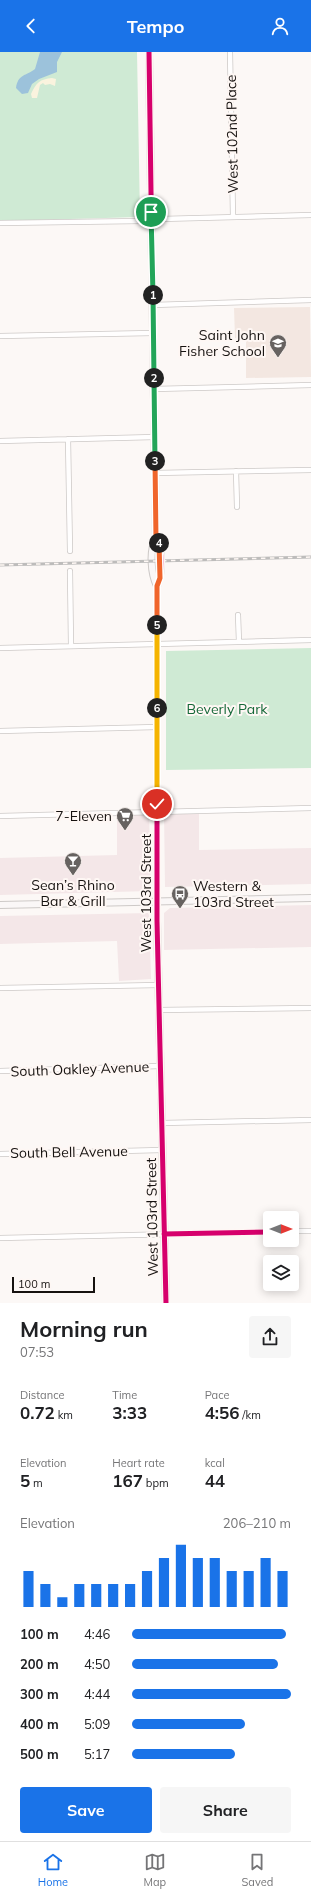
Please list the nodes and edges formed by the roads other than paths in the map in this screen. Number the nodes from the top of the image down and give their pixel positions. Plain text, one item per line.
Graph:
1 (149, 52) edge
2 (230, 52) edge
3 (311, 215) edge
4 (233, 217) junction
5 (152, 219) junction
6 (0, 223) edge
7 (311, 300) edge
8 (153, 305) junction
9 (153, 333) junction
10 (0, 336) edge
11 (311, 385) edge
12 (154, 389) junction
13 (155, 437) junction
14 (68, 440) junction
15 (0, 441) edge
16 (311, 470) edge
17 (236, 472) junction
18 (155, 473) junction
19 (237, 507) dead end
20 (70, 551) dead end
21 (70, 571) dead end
22 (238, 615) dead end
23 (311, 640) edge
24 (239, 642) junction
25 (157, 644) junction
26 (71, 646) junction
27 (0, 648) edge
28 (157, 727) junction
29 (0, 731) edge
30 (311, 808) edge
31 (157, 812) junction
32 (0, 816) edge
33 (311, 898) edge
34 (157, 901) junction
35 (0, 905) edge
36 (159, 985) junction
37 (0, 988) edge
38 (311, 1008) edge
39 (159, 1010) junction
40 (160, 1066) junction
41 (0, 1071) edge
42 (311, 1120) edge
43 (162, 1123) junction
44 (162, 1150) junction
45 (0, 1154) edge
46 (299, 1231) edge
47 (311, 1231) edge
48 (263, 1232) edge
49 (164, 1234) junction
50 (0, 1238) edge
51 (166, 1303) edge

1 - 5 main road, West 103rd Street
2 - 4 street, West 102nd Place
3 - 4 street
4 - 5 street
5 - 6 street
5 - 8 main road, West 103rd Street
7 - 8 street
8 - 9 main road, West 103rd Street
9 - 10 street
9 - 12 main road, West 103rd Street
11 - 12 street
12 - 13 main road, West 103rd Street
13 - 14 street
13 - 18 main road, West 103rd Street
14 - 15 street
14 - 20 street
16 - 17 street
17 - 18 street
17 - 19 street
18 - 25 main road, West 103rd Street
21 - 26 street
22 - 24 street
23 - 24 street
24 - 25 street
25 - 26 street
25 - 28 main road, West 103rd Street
26 - 27 street
28 - 29 street
28 - 31 main road, West 103rd Street
30 - 31 street
31 - 32 street
31 - 34 main road, West 103rd Street
33 - 34 main road
34 - 35 main road
34 - 36 main road, West 103rd Street
36 - 37 street
36 - 39 main road, West 103rd Street
38 - 39 street
39 - 40 main road, West 103rd Street
40 - 41 street, South Oakley Avenue
40 - 43 main road, West 103rd Street
42 - 43 street
43 - 44 main road, West 103rd Street
44 - 45 street, South Bell Avenue
44 - 49 main road, West 103rd Street
46 - 47 street
48 - 49 street
49 - 50 street
49 - 51 main road, West 103rd Street

